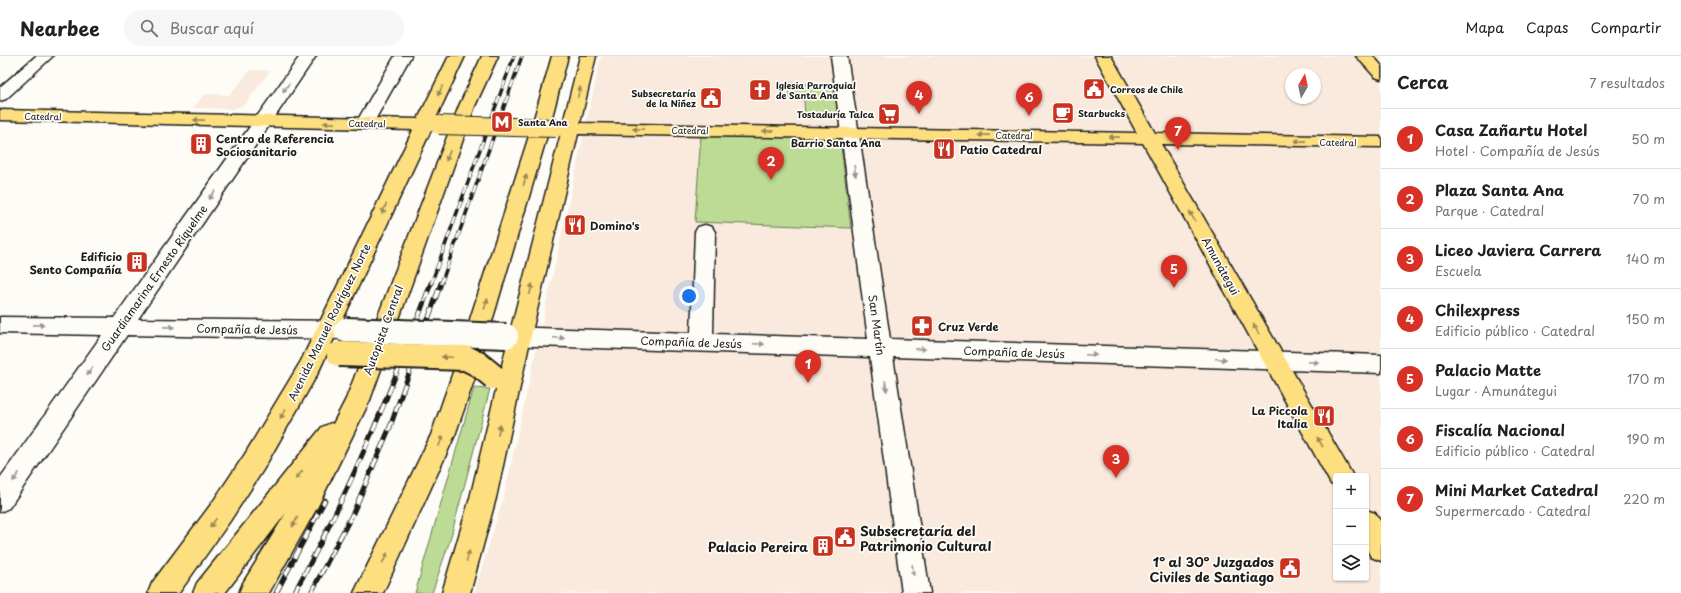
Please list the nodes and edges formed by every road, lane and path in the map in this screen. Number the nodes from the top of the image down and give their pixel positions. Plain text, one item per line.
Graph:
1 (45, 56) edge
2 (308, 56) edge
3 (403, 56) edge
4 (457, 56) edge
5 (490, 56) edge
6 (560, 56) edge
7 (588, 56) edge
8 (839, 56) edge
9 (1103, 56) edge
10 (1364, 56) edge
11 (1381, 74) edge
12 (0, 96) edge
13 (0, 115) edge
14 (263, 121) junction
15 (365, 123) junction
16 (431, 125) junction
17 (563, 128) junction
18 (849, 133) junction
19 (1149, 138) junction
20 (1381, 142) edge
21 (705, 232) dead end
22 (0, 325) edge
23 (121, 327) junction
24 (337, 330) junction
25 (513, 336) junction
26 (702, 342) junction
27 (880, 348) junction
28 (1274, 361) junction
29 (1381, 364) edge
30 (310, 366) junction
31 (501, 384) junction
32 (358, 400) junction
33 (1338, 473) edge
34 (0, 500) edge
35 (1369, 527) edge
36 (1381, 548) edge
37 (162, 593) edge
38 (207, 593) edge
39 (253, 593) edge
40 (368, 593) edge
41 (456, 593) edge
42 (916, 593) edge

1 - 12 street
2 -> 14 street, Guardiamarina Ernesto Riquelme
3 - 15 street
4 -> 16 main road, Avenida Manuel Rodríguez Norte
5 -> 32 main road, Autopista Central
40 -> 6 main road
17 -> 7 main road
8 - 18 street, San Martín
9 - 19 main road, Amunátegui
10 - 11 main road
14 -> 13 main road, Catedral
15 -> 14 main road, Catedral
14 -> 23 street, Guardiamarina Ernesto Riquelme
15 - 16 main road, Catedral
16 - 17 main road, Catedral, bridge
16 -> 24 main road, Avenida Manuel Rodríguez Norte
18 -> 17 main road, Catedral
25 -> 17 main road
19 -> 18 main road, Catedral
18 -> 27 street, San Martín
20 -> 19 main road, Catedral
28 -> 19 main road, Amunátegui
21 - 26 street
22 -> 23 street, Compañía de Jesús
23 -> 24 street, Compañía de Jesús
23 -> 34 street, Guardiamarina Ernesto Riquelme
24 - 25 street, Compañía de Jesús, bridge
24 - 30 main road, Avenida Manuel Rodríguez Norte
25 -> 26 street, Compañía de Jesús
25 - 31 main road
26 -> 27 street, Compañía de Jesús
27 -> 28 street, Compañía de Jesús
27 -> 42 street, San Martín
28 -> 29 street, Compañía de Jesús
33 -> 28 main road, Amunátegui
31 -> 30 main road, bridge
30 -> 37 main road, Avenida Manuel Rodríguez Norte
41 -> 31 main road
32 -> 38 main road
32 -> 39 main road, Autopista Central
35 - 36 main road

